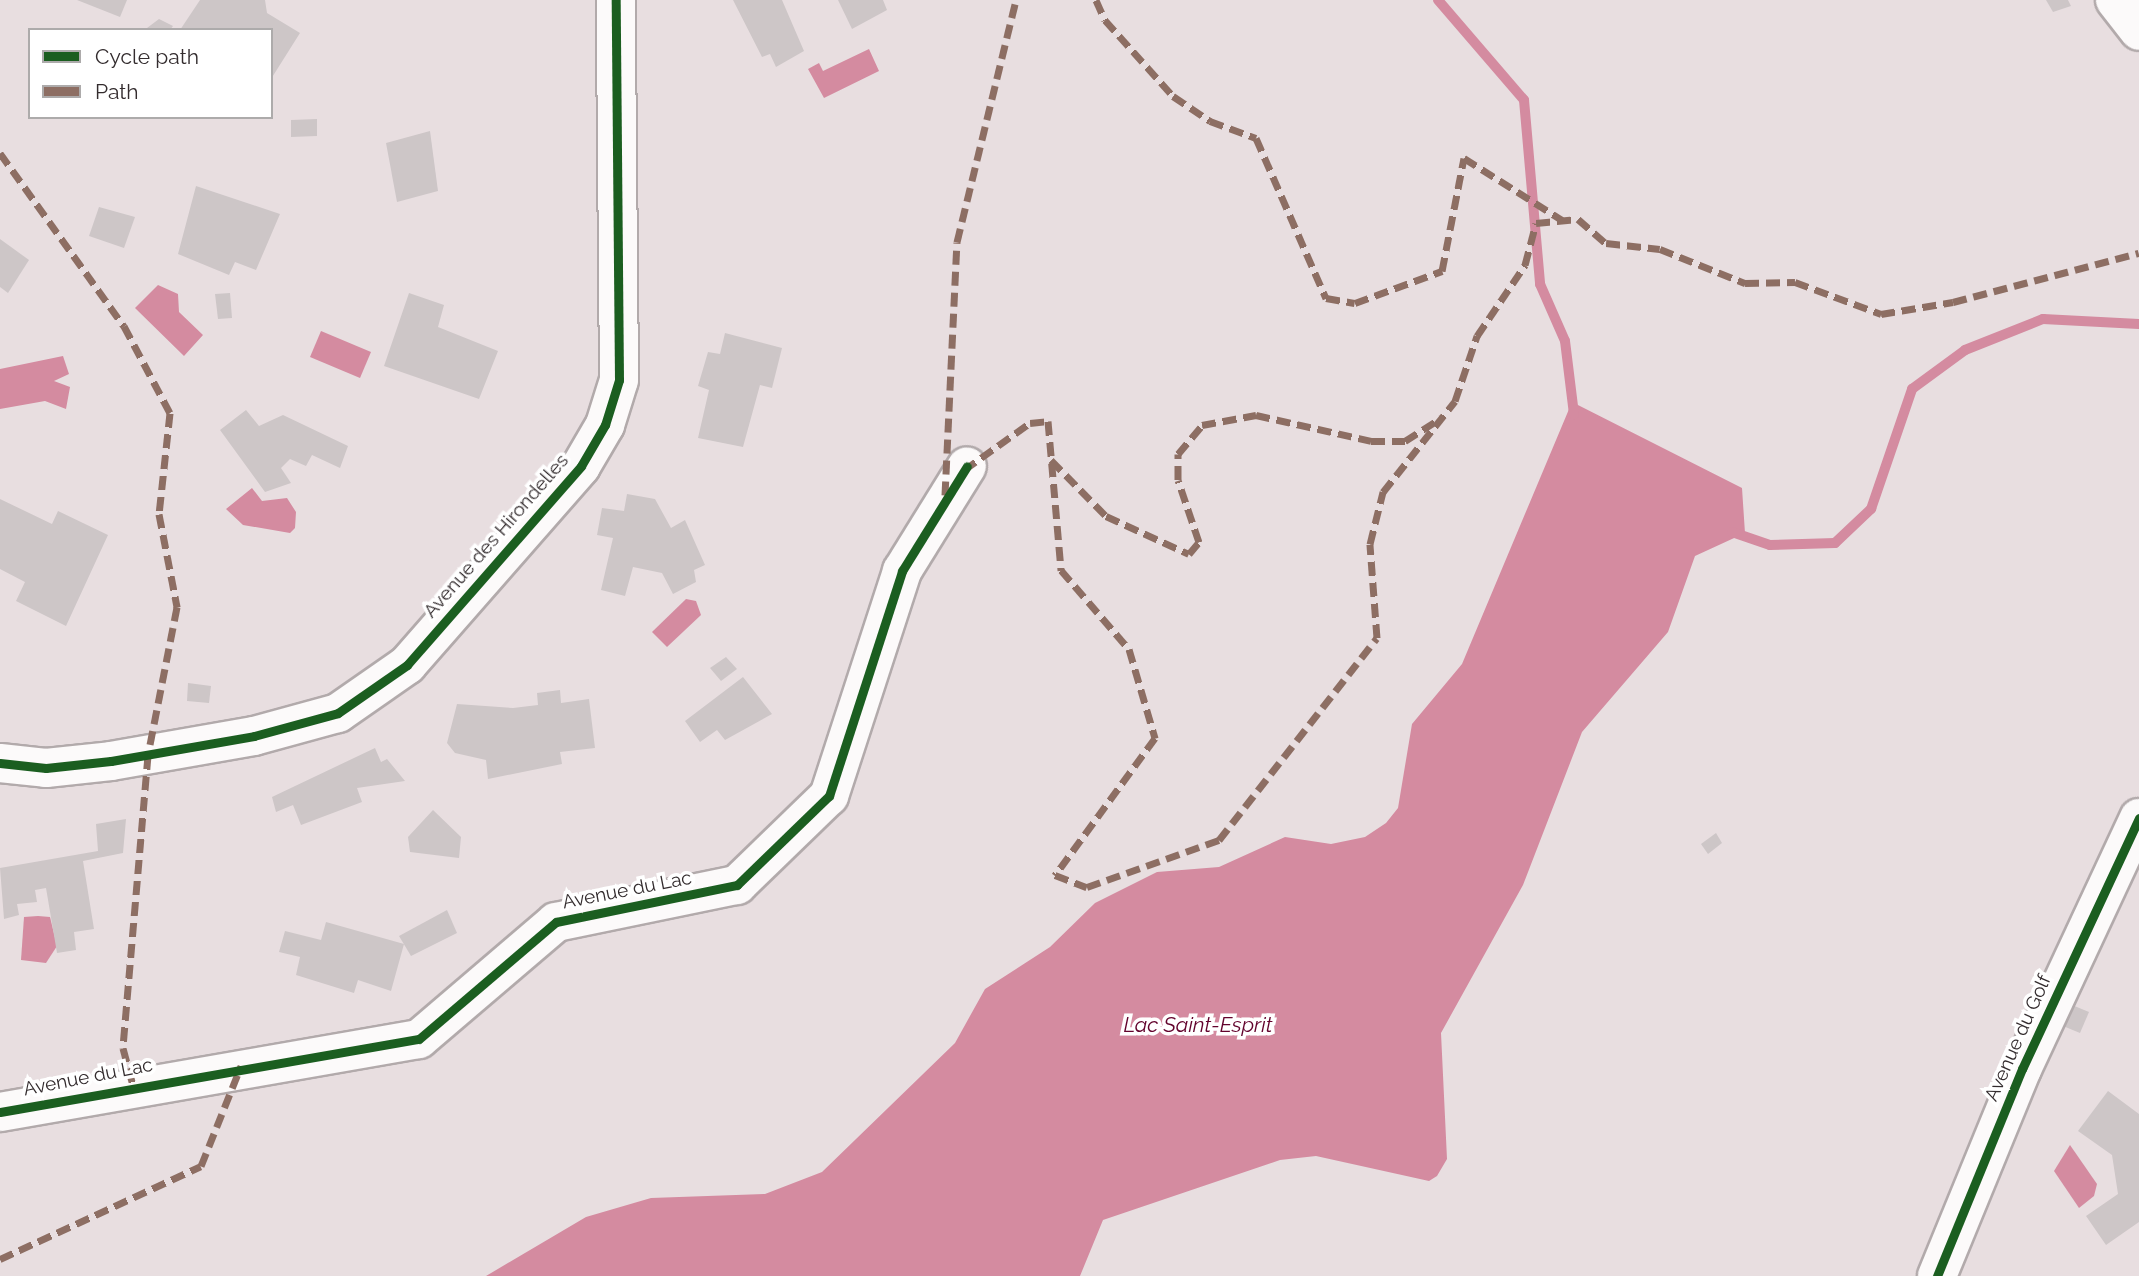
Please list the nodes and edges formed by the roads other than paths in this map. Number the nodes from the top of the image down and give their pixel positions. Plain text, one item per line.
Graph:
1 (616, 0) edge
2 (2115, 0) edge
3 (2139, 31) edge
4 (967, 466) dead end
5 (0, 763) edge
6 (2139, 818) edge
7 (0, 1112) edge
8 (1937, 1276) edge

1 - 5 street, Avenue des Hirondelles
2 - 3 street
4 - 7 street, Avenue du Lac
6 - 8 street, Avenue du Golf

